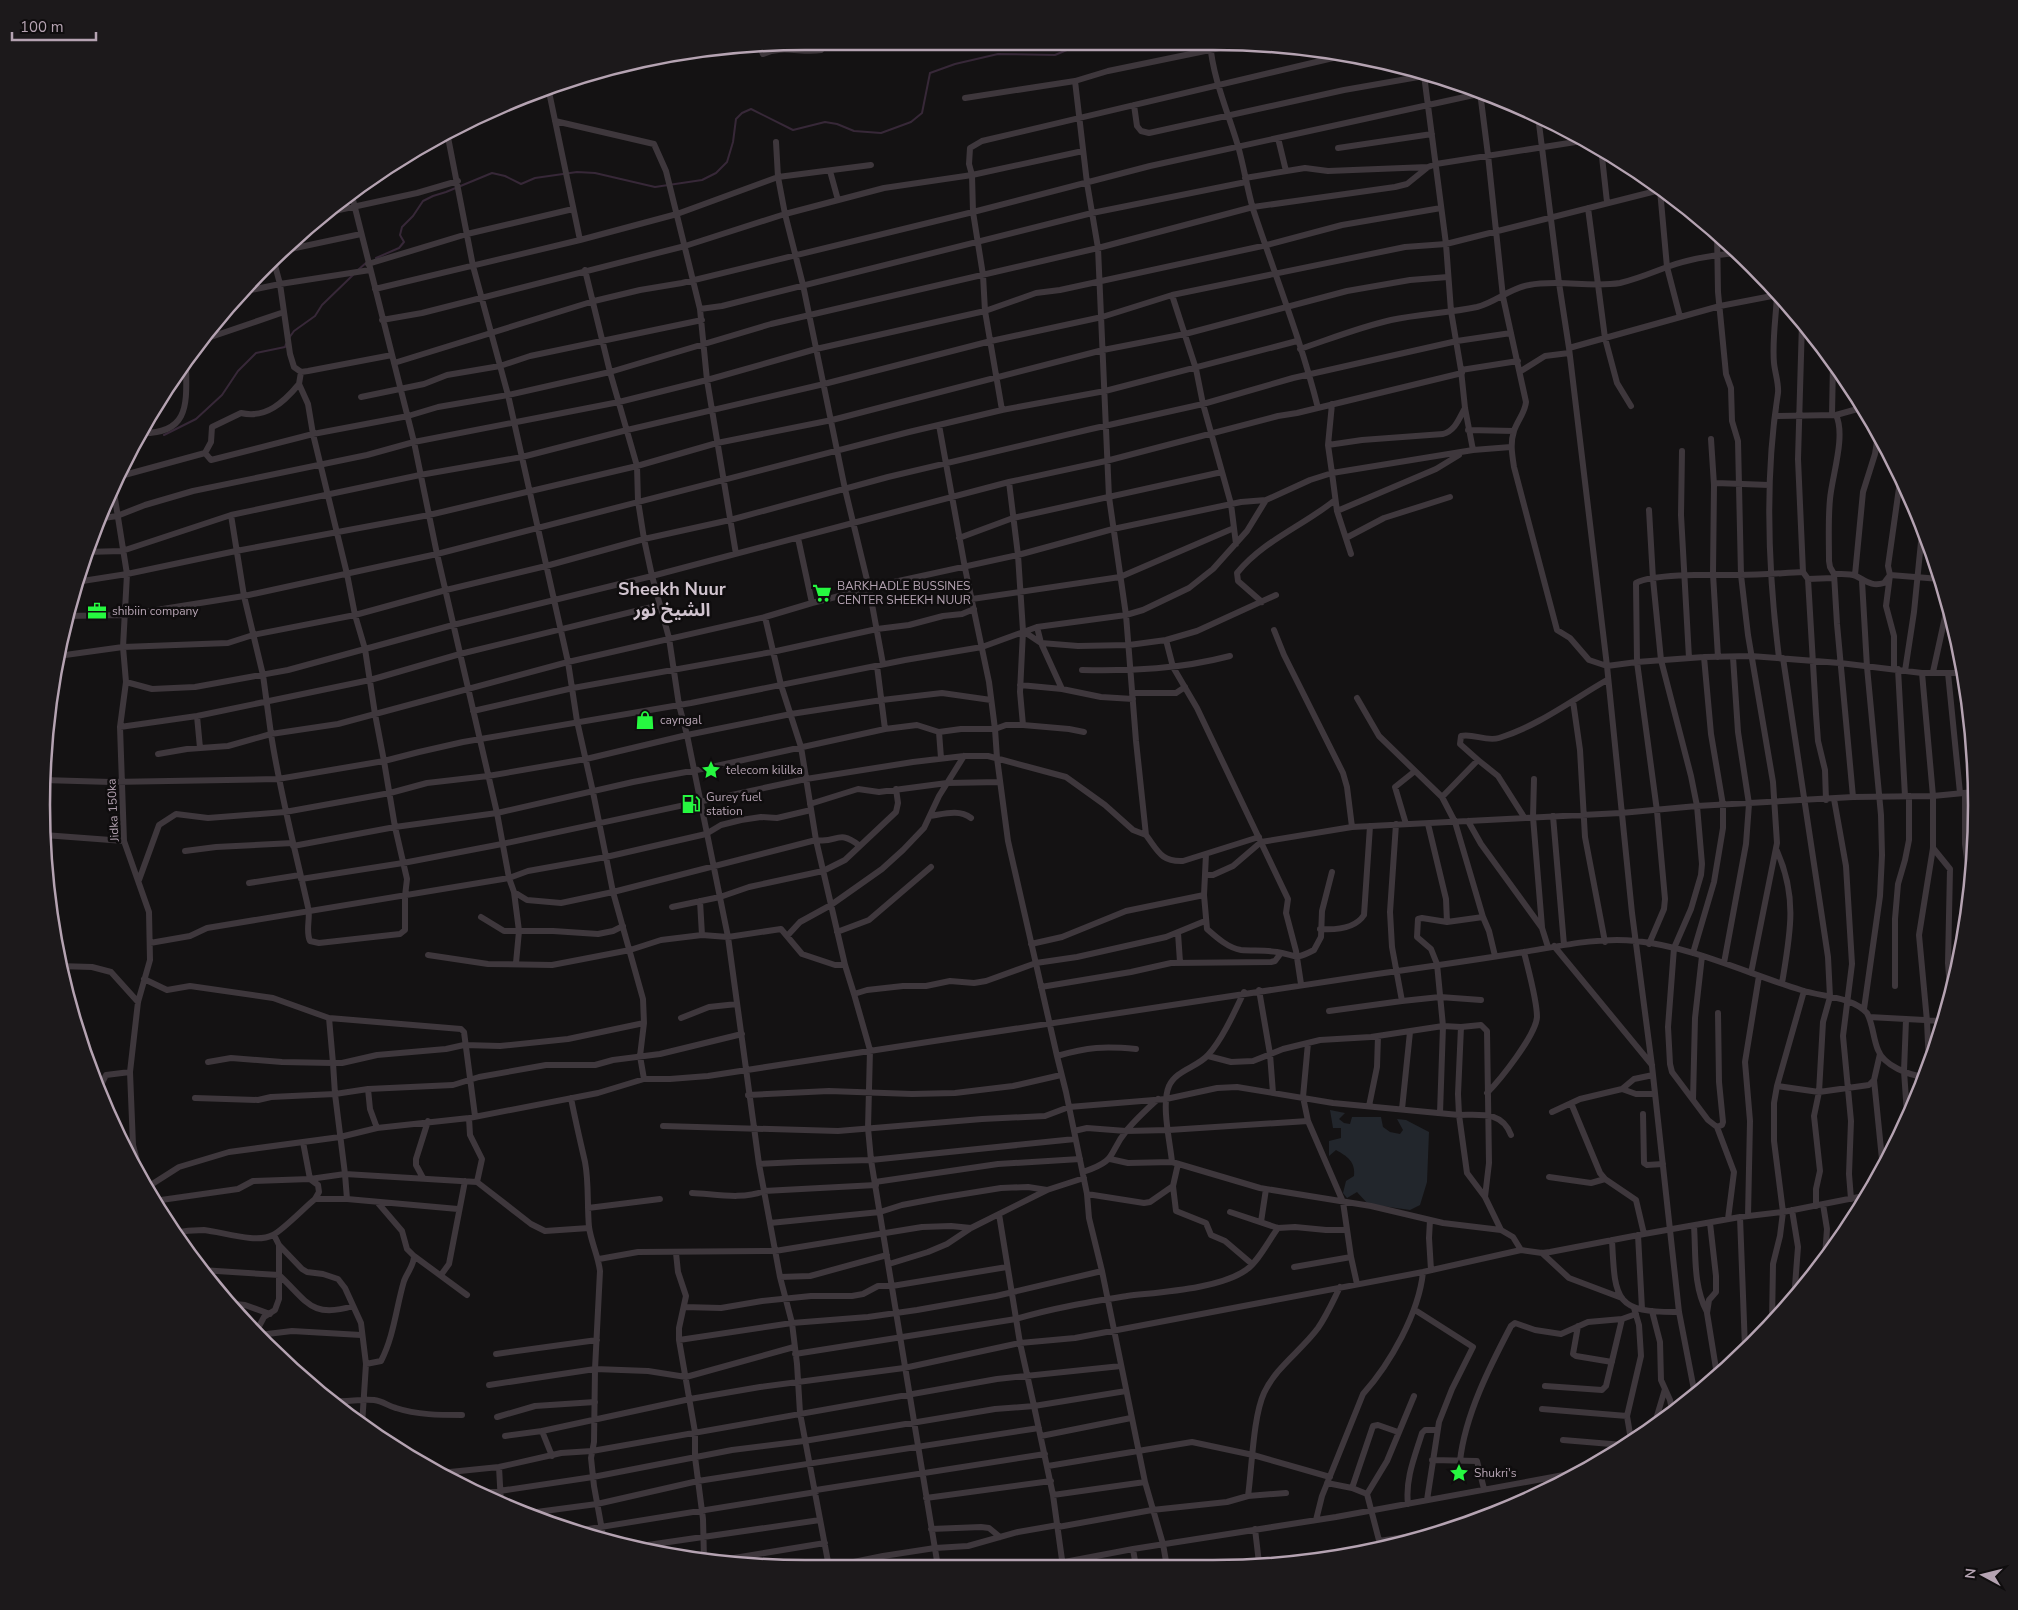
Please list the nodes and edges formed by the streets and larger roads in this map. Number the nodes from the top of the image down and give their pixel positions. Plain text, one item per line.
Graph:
1 (801, 50) edge
2 (821, 50) edge
3 (1197, 50) edge
4 (1211, 50) edge
5 (1328, 59) edge
6 (1414, 78) edge
7 (1075, 81) junction
8 (1425, 81) edge
9 (1219, 85) junction
10 (552, 94) edge
11 (550, 95) edge
12 (1469, 95) edge
13 (964, 98) dead end
14 (1482, 100) edge
15 (551, 102) junction
16 (1428, 104) junction
17 (1134, 105) junction
18 (1228, 116) junction
19 (1080, 118) junction
20 (555, 121) junction
21 (1539, 124) edge
22 (1432, 134) junction
23 (1278, 138) junction
24 (449, 140) edge
25 (776, 142) dead end
26 (1574, 142) edge
27 (1238, 147) junction
28 (1338, 148) dead end
29 (1542, 148) junction
30 (1083, 151) junction
31 (1488, 155) junction
32 (1602, 158) edge
33 (1436, 164) junction
34 (871, 165) dead end
35 (1428, 167) junction
36 (830, 170) junction
37 (1286, 171) junction
38 (972, 175) junction
39 (778, 177) junction
40 (1246, 180) junction
41 (458, 181) junction
42 (1087, 183) junction
43 (1653, 192) edge
44 (1661, 197) edge
45 (838, 200) junction
46 (353, 201) edge
47 (1607, 202) junction
48 (354, 207) junction
49 (1253, 208) junction
50 (1441, 208) junction
51 (1588, 208) junction
52 (573, 209) junction
53 (340, 210) edge
54 (973, 212) junction
55 (1092, 213) junction
56 (677, 214) junction
57 (785, 214) junction
58 (1552, 218) junction
59 (1496, 231) junction
60 (361, 234) junction
61 (467, 234) junction
62 (580, 240) junction
63 (978, 242) junction
64 (1446, 244) junction
65 (1719, 244) edge
66 (1267, 245) junction
67 (685, 246) junction
68 (295, 248) edge
69 (1098, 248) junction
70 (795, 254) junction
71 (1729, 254) edge
72 (1719, 255) junction
73 (473, 266) junction
74 (275, 267) edge
75 (369, 267) junction
76 (1667, 267) junction
77 (585, 270) junction
78 (1277, 273) junction
79 (983, 275) junction
80 (1448, 277) junction
81 (694, 280) junction
82 (1100, 280) junction
83 (1559, 283) junction
84 (280, 284) junction
85 (803, 285) junction
86 (1599, 285) junction
87 (254, 289) edge
88 (375, 289) junction
89 (1172, 295) junction
90 (1771, 296) edge
91 (1503, 297) junction
92 (481, 298) junction
93 (594, 301) junction
94 (1777, 302) edge
95 (1720, 306) junction
96 (1288, 307) junction
97 (700, 309) junction
98 (1451, 310) junction
99 (985, 311) junction
100 (284, 312) junction
101 (809, 315) junction
102 (1102, 317) junction
103 (1680, 318) junction
104 (382, 320) junction
105 (702, 320) junction
106 (1802, 332) edge
107 (1511, 333) junction
108 (492, 334) junction
109 (1185, 334) junction
110 (213, 336) edge
111 (1605, 338) junction
112 (604, 341) junction
113 (991, 341) junction
114 (1297, 341) junction
115 (1457, 341) junction
116 (705, 345) junction
117 (816, 349) junction
118 (1300, 349) junction
119 (1103, 350) junction
120 (1569, 350) junction
121 (392, 355) junction
122 (1518, 360) junction
123 (394, 363) junction
124 (500, 366) junction
125 (1196, 368) junction
126 (1521, 371) junction
127 (301, 372) junction
128 (610, 372) junction
129 (1462, 372) junction
130 (186, 373) edge
131 (1310, 375) junction
132 (1833, 375) edge
133 (997, 376) junction
134 (707, 380) junction
135 (299, 384) junction
136 (824, 384) junction
137 (400, 388) junction
138 (1105, 391) junction
139 (508, 395) junction
140 (361, 397) dead end
141 (619, 402) junction
142 (1203, 404) junction
143 (1332, 404) junction
144 (1631, 406) dead end
145 (1318, 408) junction
146 (1465, 408) junction
147 (1856, 409) edge
148 (712, 410) junction
149 (1002, 410) junction
150 (1834, 415) junction
151 (408, 416) junction
152 (1774, 416) junction
153 (1799, 416) junction
154 (832, 420) junction
155 (514, 424) junction
156 (939, 425) junction
157 (1105, 426) junction
158 (628, 430) junction
159 (1468, 430) junction
160 (1514, 431) junction
161 (148, 433) edge
162 (1212, 433) junction
163 (313, 434) junction
164 (1711, 439) dead end
165 (414, 442) junction
166 (717, 442) junction
167 (1328, 445) junction
168 (1876, 445) edge
169 (1511, 447) junction
170 (838, 450) junction
171 (1473, 450) junction
172 (1682, 451) dead end
173 (205, 453) junction
174 (1461, 453) junction
175 (522, 457) junction
176 (1106, 461) junction
177 (947, 464) junction
178 (320, 465) junction
179 (637, 466) junction
180 (1222, 472) junction
181 (1332, 473) junction
182 (126, 474) edge
183 (420, 475) junction
184 (724, 479) junction
185 (1009, 482) junction
186 (1714, 485) junction
187 (1739, 485) junction
188 (1769, 486) junction
189 (845, 489) junction
190 (1899, 490) edge
191 (530, 491) junction
192 (328, 494) junction
193 (1109, 497) junction
194 (1450, 497) dead end
195 (951, 498) junction
196 (114, 500) edge
197 (1266, 500) junction
198 (1335, 500) junction
199 (638, 501) junction
200 (1232, 504) junction
201 (1649, 510) dead end
202 (1338, 511) junction
203 (231, 515) junction
204 (429, 515) junction
205 (117, 516) junction
206 (106, 518) edge
207 (1013, 518) junction
208 (730, 520) junction
209 (853, 522) junction
210 (1234, 528) junction
211 (1113, 529) junction
212 (538, 530) junction
213 (336, 533) junction
214 (798, 538) junction
215 (959, 538) junction
216 (1346, 538) junction
217 (644, 539) junction
218 (1921, 543) edge
219 (1236, 544) junction
220 (236, 551) junction
221 (94, 552) edge
222 (122, 552) junction
223 (437, 554) junction
224 (736, 554) junction
225 (1351, 554) dead end
226 (1018, 555) junction
227 (546, 566) junction
228 (965, 568) junction
229 (1803, 572) junction
230 (1770, 573) junction
231 (127, 574) junction
232 (347, 574) junction
233 (1713, 574) junction
234 (652, 576) junction
235 (1684, 576) junction
236 (1742, 576) junction
237 (1834, 576) junction
238 (1855, 576) junction
239 (1890, 576) junction
240 (1120, 577) junction
241 (1918, 577) junction
242 (1808, 578) junction
243 (1933, 578) edge
244 (1653, 579) junction
245 (85, 581) edge
246 (1862, 581) junction
247 (869, 588) junction
248 (446, 590) junction
249 (1020, 591) junction
250 (1276, 595) dead end
251 (244, 596) junction
252 (972, 599) junction
253 (553, 600) junction
254 (1262, 602) junction
255 (812, 603) junction
256 (660, 605) junction
257 (974, 609) junction
258 (1126, 614) junction
259 (126, 615) junction
260 (355, 615) junction
261 (75, 616) edge
262 (765, 617) junction
263 (1944, 620) edge
264 (453, 625) junction
265 (1037, 627) junction
266 (877, 629) junction
267 (560, 630) junction
268 (1274, 630) dead end
269 (1023, 631) junction
270 (253, 635) junction
271 (669, 638) junction
272 (1166, 640) junction
273 (1041, 643) junction
274 (1129, 645) junction
275 (123, 647) junction
276 (982, 647) junction
277 (365, 649) junction
278 (772, 652) junction
279 (460, 654) junction
280 (66, 655) edge
281 (1230, 656) dead end
282 (1751, 656) junction
283 (1704, 657) junction
284 (1718, 657) junction
285 (1733, 657) junction
286 (1689, 658) junction
287 (1781, 658) junction
288 (1661, 660) junction
289 (1812, 661) junction
290 (568, 662) junction
291 (1637, 662) junction
292 (1840, 663) junction
293 (880, 665) junction
294 (1607, 666) junction
295 (1173, 667) junction
296 (1867, 667) junction
297 (675, 670) junction
298 (1082, 670) dead end
299 (1899, 670) junction
300 (1132, 671) junction
301 (1933, 672) junction
302 (1922, 673) junction
303 (1948, 673) junction
304 (1956, 673) edge
305 (263, 675) junction
306 (370, 680) junction
307 (1608, 680) junction
308 (126, 682) junction
309 (781, 685) junction
310 (1020, 685) junction
311 (1185, 687) junction
312 (573, 688) junction
313 (468, 689) junction
314 (1062, 689) junction
315 (1132, 696) junction
316 (1357, 698) dead end
317 (882, 700) junction
318 (991, 700) junction
319 (266, 701) junction
320 (1573, 701) junction
321 (679, 705) junction
322 (473, 711) junction
323 (375, 714) junction
324 (791, 714) junction
325 (196, 716) junction
326 (577, 721) junction
327 (1023, 726) junction
328 (120, 727) junction
329 (884, 729) junction
330 (996, 729) junction
331 (939, 732) junction
332 (1084, 732) dead end
333 (271, 734) junction
334 (687, 735) junction
335 (480, 739) junction
336 (801, 747) junction
337 (200, 748) junction
338 (158, 754) dead end
339 (964, 756) junction
340 (941, 758) junction
341 (997, 758) junction
342 (586, 759) junction
343 (1478, 760) junction
344 (384, 761) junction
345 (694, 770) junction
346 (1415, 771) junction
347 (488, 776) junction
348 (806, 778) junction
349 (278, 779) junction
350 (51, 780) edge
351 (1534, 780) dead end
352 (122, 782) junction
353 (1000, 782) junction
354 (947, 783) junction
355 (896, 790) junction
356 (593, 792) junction
357 (390, 793) junction
358 (1962, 793) junction
359 (1967, 793) edge
360 (1907, 796) junction
361 (1933, 796) junction
362 (1442, 797) junction
363 (1853, 797) junction
364 (1879, 797) junction
365 (1834, 799) junction
366 (1826, 800) junction
367 (1804, 801) junction
368 (700, 802) junction
369 (1776, 802) junction
370 (1749, 804) junction
371 (1723, 805) junction
372 (1697, 806) junction
373 (811, 807) junction
374 (1657, 811) junction
375 (285, 812) junction
376 (1621, 813) junction
377 (497, 814) junction
378 (1584, 815) junction
379 (930, 816) junction
380 (1553, 816) junction
381 (1524, 817) junction
382 (1533, 817) junction
383 (971, 818) dead end
384 (1468, 821) junction
385 (1455, 822) junction
386 (600, 824) junction
387 (1396, 824) junction
388 (1406, 824) junction
389 (1428, 824) junction
390 (1370, 826) junction
391 (395, 827) junction
392 (1352, 827) junction
393 (706, 834) junction
394 (1146, 835) junction
395 (51, 836) edge
396 (816, 840) junction
397 (1260, 840) junction
398 (124, 841) junction
399 (502, 844) junction
400 (293, 845) junction
401 (860, 846) junction
402 (1933, 848) junction
403 (185, 851) dead end
404 (1777, 851) junction
405 (1966, 852) edge
406 (1206, 854) junction
407 (606, 857) junction
408 (403, 863) junction
409 (713, 866) junction
410 (931, 867) dead end
411 (823, 871) junction
412 (1332, 872) dead end
413 (1206, 876) junction
414 (300, 877) junction
415 (509, 878) junction
416 (139, 880) junction
417 (249, 883) dead end
418 (514, 892) junction
419 (613, 892) junction
420 (1204, 895) junction
421 (405, 896) junction
422 (720, 897) junction
423 (700, 901) junction
424 (831, 905) junction
425 (672, 907) dead end
426 (309, 910) junction
427 (1483, 916) junction
428 (481, 917) dead end
429 (1205, 921) junction
430 (1447, 922) junction
431 (623, 926) junction
432 (1542, 928) junction
433 (1320, 929) junction
434 (520, 931) junction
435 (837, 932) junction
436 (1178, 934) junction
437 (788, 935) junction
438 (702, 936) junction
439 (728, 936) junction
440 (1635, 941) junction
441 (150, 942) junction
442 (1604, 942) junction
443 (1031, 944) junction
444 (1649, 944) junction
445 (1564, 945) junction
446 (1551, 946) junction
447 (1674, 948) junction
448 (630, 950) junction
449 (1524, 952) junction
450 (1281, 953) junction
451 (1693, 953) junction
452 (428, 955) dead end
453 (1495, 956) junction
454 (1702, 956) junction
455 (1297, 957) junction
456 (1180, 962) junction
457 (516, 963) junction
458 (1036, 963) junction
459 (1724, 963) junction
460 (1437, 964) junction
461 (845, 965) junction
462 (68, 966) edge
463 (1949, 971) edge
464 (1396, 972) junction
465 (1751, 973) junction
466 (1759, 976) junction
467 (144, 979) junction
468 (1301, 984) junction
469 (1782, 984) junction
470 (1895, 986) dead end
471 (1041, 987) junction
472 (1259, 990) junction
473 (1804, 991) junction
474 (1244, 992) junction
475 (854, 994) junction
476 (1830, 997) junction
477 (1440, 998) junction
478 (1481, 1000) dead end
479 (1402, 1001) junction
480 (1849, 1001) junction
481 (138, 1002) junction
482 (737, 1004) junction
483 (1864, 1009) junction
484 (1329, 1011) dead end
485 (1718, 1013) dead end
486 (1869, 1017) junction
487 (329, 1018) junction
488 (681, 1018) dead end
489 (1906, 1020) junction
490 (1927, 1021) junction
491 (1936, 1021) edge
492 (644, 1023) junction
493 (1049, 1023) junction
494 (1443, 1026) junction
495 (1461, 1026) junction
496 (1410, 1032) junction
497 (742, 1034) junction
498 (1378, 1036) junction
499 (1308, 1043) junction
500 (464, 1045) junction
501 (1928, 1047) edge
502 (1136, 1049) dead end
503 (870, 1050) junction
504 (1270, 1054) junction
505 (1880, 1054) junction
506 (640, 1056) junction
507 (1056, 1056) junction
508 (1208, 1056) junction
509 (208, 1062) dead end
510 (333, 1063) junction
511 (1652, 1066) junction
512 (747, 1070) junction
513 (1904, 1071) junction
514 (130, 1072) junction
515 (1061, 1075) junction
516 (1653, 1075) junction
517 (1918, 1075) edge
518 (644, 1079) junction
519 (471, 1080) junction
520 (1874, 1080) junction
521 (102, 1082) edge
522 (1777, 1086) junction
523 (1848, 1088) junction
524 (368, 1089) junction
525 (1622, 1089) junction
526 (1819, 1092) junction
527 (869, 1093) junction
528 (1487, 1093) junction
529 (335, 1094) junction
530 (1273, 1094) junction
531 (1655, 1094) junction
532 (748, 1095) junction
533 (1303, 1097) junction
534 (195, 1098) dead end
535 (570, 1098) junction
536 (1158, 1099) junction
537 (1166, 1099) junction
538 (1693, 1100) junction
539 (1571, 1103) junction
540 (1906, 1104) edge
541 (1369, 1106) junction
542 (1069, 1107) junction
543 (1402, 1109) junction
544 (1552, 1112) dead end
545 (1440, 1113) junction
546 (1459, 1114) junction
547 (1643, 1114) dead end
548 (1487, 1115) junction
549 (472, 1117) junction
550 (428, 1121) junction
551 (1308, 1121) junction
552 (663, 1126) dead end
553 (1717, 1127) junction
554 (377, 1128) junction
555 (755, 1128) junction
556 (868, 1128) junction
557 (1169, 1130) junction
558 (1074, 1131) junction
559 (1126, 1131) junction
560 (1511, 1135) dead end
561 (340, 1137) junction
562 (1075, 1139) junction
563 (303, 1142) junction
564 (135, 1153) edge
565 (1882, 1155) edge
566 (1080, 1159) junction
567 (871, 1160) junction
568 (1110, 1160) junction
569 (1175, 1163) junction
570 (759, 1164) junction
571 (1662, 1164) junction
572 (345, 1174) junction
573 (1083, 1175) junction
574 (1549, 1177) dead end
575 (423, 1178) junction
576 (310, 1179) junction
577 (1606, 1179) junction
578 (465, 1181) junction
579 (477, 1182) junction
580 (152, 1183) edge
581 (876, 1183) junction
582 (1173, 1186) junction
583 (1047, 1190) junction
584 (1266, 1190) junction
585 (764, 1191) junction
586 (692, 1193) dead end
587 (1087, 1194) junction
588 (1485, 1197) junction
589 (315, 1199) junction
590 (347, 1199) junction
591 (660, 1199) dead end
592 (1851, 1199) junction
593 (1857, 1199) edge
594 (162, 1200) edge
595 (1343, 1202) junction
596 (378, 1203) junction
597 (1819, 1205) junction
598 (588, 1208) junction
599 (458, 1209) junction
600 (1792, 1210) junction
601 (880, 1212) junction
602 (1230, 1212) dead end
603 (1783, 1212) junction
604 (999, 1214) junction
605 (1748, 1216) junction
606 (1740, 1217) junction
607 (1728, 1219) junction
608 (1430, 1220) junction
609 (1260, 1222) junction
610 (770, 1223) junction
611 (1710, 1223) junction
612 (1694, 1226) junction
613 (589, 1228) junction
614 (971, 1228) junction
615 (1278, 1228) junction
616 (1347, 1230) junction
617 (1501, 1230) junction
618 (1670, 1230) junction
619 (182, 1231) edge
620 (883, 1234) junction
621 (1641, 1234) junction
622 (274, 1235) junction
623 (1612, 1240) junction
624 (279, 1245) junction
625 (1826, 1246) edge
626 (1521, 1250) junction
627 (775, 1251) junction
628 (676, 1253) junction
629 (1542, 1253) junction
630 (887, 1255) junction
631 (414, 1256) junction
632 (1351, 1258) junction
633 (599, 1259) junction
634 (889, 1264) junction
635 (1252, 1264) junction
636 (1007, 1267) junction
637 (1294, 1267) dead end
638 (1431, 1270) junction
639 (211, 1271) edge
640 (1102, 1271) junction
641 (1423, 1272) junction
642 (279, 1275) junction
643 (441, 1275) junction
644 (780, 1277) junction
645 (1357, 1284) junction
646 (892, 1286) junction
647 (1795, 1286) edge
648 (1340, 1288) junction
649 (1011, 1291) junction
650 (467, 1295) dead end
651 (786, 1298) junction
652 (1622, 1298) junction
653 (1108, 1299) junction
654 (238, 1304) edge
655 (352, 1306) junction
656 (684, 1307) junction
657 (1415, 1310) junction
658 (1637, 1310) junction
659 (1652, 1311) junction
660 (1679, 1312) junction
661 (1772, 1312) edge
662 (896, 1313) junction
663 (1707, 1313) junction
664 (270, 1314) junction
665 (1016, 1319) junction
666 (1622, 1319) junction
667 (792, 1323) junction
668 (1578, 1326) junction
669 (260, 1327) edge
670 (1114, 1330) junction
671 (265, 1333) edge
672 (361, 1335) junction
673 (900, 1338) junction
674 (597, 1340) junction
675 (679, 1340) junction
676 (1745, 1341) edge
677 (1020, 1343) junction
678 (795, 1351) junction
679 (496, 1354) dead end
680 (1612, 1362) junction
681 (366, 1364) junction
682 (1121, 1366) junction
683 (904, 1368) junction
684 (1716, 1368) edge
685 (595, 1370) junction
686 (1027, 1374) junction
687 (686, 1377) junction
688 (798, 1382) junction
689 (489, 1385) dead end
690 (1545, 1386) dead end
691 (1694, 1387) edge
692 (1665, 1389) junction
693 (1126, 1391) junction
694 (909, 1394) junction
695 (1414, 1396) dead end
696 (690, 1399) junction
697 (364, 1401) junction
698 (343, 1402) edge
699 (595, 1402) junction
700 (1671, 1405) edge
701 (1034, 1406) junction
702 (1542, 1409) dead end
703 (800, 1413) junction
704 (462, 1414) dead end
705 (1657, 1415) edge
706 (1627, 1416) junction
707 (363, 1417) edge
708 (497, 1417) dead end
709 (1131, 1418) junction
710 (594, 1420) junction
711 (915, 1422) junction
712 (1040, 1428) junction
713 (1437, 1430) junction
714 (542, 1431) junction
715 (695, 1432) junction
716 (1398, 1432) junction
717 (1630, 1434) edge
718 (505, 1436) dead end
719 (1041, 1436) junction
720 (1563, 1440) dead end
721 (804, 1441) junction
722 (1614, 1444) edge
723 (918, 1448) junction
724 (592, 1451) junction
725 (1138, 1452) junction
726 (1045, 1454) junction
727 (1253, 1455) junction
728 (552, 1456) junction
729 (695, 1457) junction
730 (1432, 1460) junction
731 (1460, 1461) junction
732 (811, 1465) junction
733 (1048, 1466) junction
734 (499, 1467) junction
735 (452, 1472) edge
736 (922, 1474) junction
737 (1559, 1476) edge
738 (593, 1477) junction
739 (1329, 1480) junction
740 (1051, 1481) junction
741 (698, 1482) junction
742 (1145, 1482) junction
743 (1352, 1488) junction
744 (1484, 1489) junction
745 (816, 1491) junction
746 (500, 1492) junction
747 (494, 1493) edge
748 (1286, 1493) dead end
749 (1367, 1494) junction
750 (1053, 1495) junction
751 (500, 1496) edge
752 (1248, 1496) junction
753 (926, 1498) junction
754 (1428, 1500) junction
755 (597, 1504) junction
756 (1408, 1504) junction
757 (702, 1510) junction
758 (1152, 1510) junction
759 (1370, 1511) junction
760 (539, 1512) edge
761 (820, 1520) junction
762 (1316, 1520) junction
763 (1058, 1526) junction
764 (602, 1527) junction
765 (592, 1529) edge
766 (931, 1529) junction
767 (1255, 1529) junction
768 (603, 1532) edge
769 (704, 1537) junction
770 (1000, 1537) junction
771 (1379, 1541) edge
772 (825, 1543) junction
773 (654, 1544) edge
774 (1162, 1544) junction
775 (935, 1548) junction
776 (1132, 1549) junction
777 (704, 1554) edge
778 (883, 1556) junction
779 (741, 1557) edge
780 (1258, 1558) edge
781 (828, 1560) edge
782 (863, 1560) edge
783 (884, 1560) edge
784 (937, 1560) edge
785 (1062, 1560) edge
786 (1085, 1560) edge
787 (1134, 1560) edge
788 (1165, 1560) edge

1 - 2 street
3 - 7 street
4 - 9 street
5 - 9 street
6 - 18 street
7 - 13 street
7 - 19 street
8 - 16 street
9 - 17 street
9 - 18 street
10 - 15 street
11 - 15 street
12 - 16 street
14 - 31 street
15 - 20 street
16 - 22 street
16 - 23 street
17 - 18 street
17 - 19 street
18 - 27 street
19 - 30 street
19 - 38 street
20 - 52 street
20 - 56 street
21 - 29 street
22 - 28 street
22 - 33 street
23 - 27 street
23 - 37 street
24 - 41 street
25 - 39 street
26 - 29 street
27 - 40 street
27 - 42 street
29 - 31 street
29 - 58 street
30 - 38 street
30 - 42 street
31 - 33 street
31 - 59 street
32 - 47 street
33 - 35 street
33 - 50 street
34 - 36 street
35 - 37 street
35 - 49 street
36 - 39 street
36 - 45 street
37 - 40 street
38 - 45 street
38 - 54 street
39 - 56 street
39 - 57 street
40 - 49 street
40 - 55 street
41 - 48 street
41 - 61 street
42 - 54 street
42 - 55 street
43 - 47 street
44 - 76 street
45 - 57 street
46 - 48 street
47 - 51 street
48 - 53 street
48 - 60 street
49 - 66 street
49 - 69 street
50 - 64 street
50 - 66 street
51 - 58 street
51 - 86 street
52 - 61 street
52 - 62 street
54 - 63 street
54 - 70 street
55 - 63 street
55 - 69 street
56 - 62 street
56 - 67 street
57 - 67 street
57 - 70 street
58 - 59 street
58 - 83 street
59 - 64 street
59 - 91 street
60 - 68 street
60 - 75 street
61 - 73 street
61 - 75 street
62 - 73 street
63 - 79 street
63 - 85 street
64 - 78 street
64 - 80 street
65 - 72 street
66 - 78 street
66 - 82 street
67 - 77 street
67 - 81 street
69 - 79 street
69 - 82 street
70 - 81 street
70 - 85 street
71 - 72 street
72 - 76 street
72 - 95 street
73 - 88 street
73 - 92 street
74 - 84 street
75 - 84 street
75 - 88 street
76 - 86 street
76 - 103 street
77 - 92 street
77 - 93 street
78 - 89 street
78 - 96 street
79 - 99 street
79 - 101 street
80 - 96 street
80 - 98 street
81 - 93 street
81 - 97 street
82 - 99 street
82 - 102 street
83 - 86 street
83 - 91 street
83 - 120 street
84 - 87 street
84 - 100 street
85 - 97 street
85 - 101 street
86 - 111 street
88 - 104 street
89 - 102 street
89 - 109 street
90 - 95 street
91 - 98 street
91 - 107 street
92 - 104 street
92 - 108 street
93 - 108 street
93 - 112 street
94 - 152 street
95 - 103 street
95 - 187 street
96 - 109 street
96 - 114 street
97 - 105 street
98 - 115 street
98 - 118 street
99 - 113 street
99 - 117 street
100 - 110 street
100 - 127 street
101 - 116 street
101 - 117 street
102 - 113 street
102 - 119 street
103 - 111 street
104 - 121 street
105 - 112 street
105 - 116 street
106 - 153 street
107 - 115 street
107 - 122 street
108 - 123 street
108 - 124 street
109 - 119 street
109 - 125 street
111 - 120 street
111 - 144 street
112 - 124 street
112 - 128 street
113 - 133 street
113 - 136 street
114 - 118 street
114 - 125 street
115 - 129 street
115 - 131 street
116 - 128 street
116 - 134 street
117 - 134 street
117 - 136 street
118 - 131 street
119 - 133 street
119 - 138 street
120 - 126 street
120 - 294 street
121 - 123 street
121 - 127 street
122 - 126 street
122 - 129 street
123 - 137 street
124 - 137 street
124 - 139 street
125 - 138 street
125 - 142 street
126 - 160 street
127 - 135 street
128 - 139 street
128 - 141 street
129 - 143 street
129 - 146 street
130 - 161 street
131 - 142 street
131 - 145 street
132 - 150 street
133 - 149 street
133 - 154 street
134 - 141 street
134 - 148 street
135 - 163 street
135 - 173 street
136 - 148 street
136 - 154 street
137 - 140 street
137 - 151 street
138 - 149 street
138 - 157 street
139 - 151 street
139 - 155 street
141 - 155 street
141 - 158 street
142 - 157 street
142 - 162 street
143 - 145 street
143 - 167 street
145 - 162 street
146 - 159 street
146 - 167 street
147 - 150 street
148 - 158 street
148 - 166 street
149 - 156 street
150 - 153 street
150 - 237 street
151 - 163 street
151 - 165 street
152 - 153 street
152 - 188 street
153 - 229 street
154 - 166 street
154 - 170 street
155 - 165 street
155 - 175 street
156 - 170 street
156 - 177 street
157 - 176 street
157 - 177 street
158 - 175 street
158 - 179 street
159 - 160 street
159 - 171 street
160 - 169 street
162 - 176 street
162 - 180 street
163 - 173 street
163 - 178 street
164 - 186 street
165 - 178 street
165 - 183 street
166 - 179 street
166 - 184 street
167 - 181 street
168 - 238 street
169 - 171 street
169 - 294 street
170 - 184 street
170 - 189 street
171 - 174 street
172 - 235 street
173 - 182 street
174 - 181 street
174 - 202 street
175 - 183 street
175 - 191 street
176 - 185 street
176 - 193 street
177 - 189 street
177 - 195 street
178 - 192 street
178 - 205 street
179 - 191 street
179 - 199 street
180 - 193 street
180 - 200 street
181 - 197 street
181 - 198 street
183 - 192 street
183 - 204 street
184 - 199 street
184 - 208 street
185 - 195 street
185 - 207 street
186 - 187 street
186 - 233 street
187 - 188 street
187 - 236 street
188 - 230 street
189 - 208 street
189 - 209 street
190 - 239 street
191 - 204 street
191 - 212 street
192 - 203 street
192 - 213 street
193 - 207 street
193 - 211 street
194 - 216 street
195 - 209 street
195 - 215 street
196 - 205 street, Jidka 150ka
197 - 200 street
197 - 219 street
198 - 202 street
198 - 254 street
199 - 212 street
199 - 217 street
200 - 210 street
200 - 211 street
201 - 244 street
202 - 216 street
203 - 220 street
203 - 222 street
204 - 213 street
204 - 223 street
205 - 206 street
205 - 222 street, Jidka 150ka
207 - 215 street
207 - 226 street
208 - 217 street
208 - 224 street
209 - 214 street
209 - 247 street
210 - 219 street
210 - 240 street
211 - 226 street
211 - 240 street
212 - 223 street
212 - 227 street
213 - 220 street
213 - 232 street
214 - 224 street
214 - 255 street
215 - 228 street
216 - 225 street
217 - 227 street
217 - 234 street
218 - 241 street
219 - 258 street
220 - 231 street
220 - 251 street
221 - 222 street
222 - 231 street, Jidka 150ka
223 - 232 street
223 - 248 street
224 - 234 street
226 - 228 street
226 - 249 street
227 - 248 street
227 - 253 street
228 - 247 street
228 - 252 street
229 - 230 street
229 - 242 street
230 - 236 street
230 - 287 street
231 - 245 street
231 - 259 street, Jidka 150ka
232 - 251 street
232 - 260 street
233 - 235 street
233 - 236 street
233 - 284 street
234 - 253 street
234 - 256 street
235 - 244 street
235 - 286 street
236 - 282 street
237 - 238 street
237 - 242 street
237 - 292 street
238 - 246 street
239 - 241 street
239 - 246 street
239 - 299 street
240 - 249 street
240 - 258 street
241 - 243 street
241 - 299 street
242 - 289 street
244 - 288 street
244 - 291 street
246 - 296 street
247 - 255 street
247 - 266 street
248 - 260 street
248 - 264 street
249 - 252 street
249 - 269 street
250 - 254 street
251 - 259 street
251 - 270 street
252 - 257 street
253 - 264 street
253 - 267 street
254 - 272 street
255 - 262 street
256 - 267 street
256 - 271 street
257 - 266 street
257 - 276 street
258 - 265 street
258 - 274 street
259 - 261 street
259 - 275 street, Jidka 150ka
260 - 270 street
260 - 277 street
262 - 271 street
262 - 278 street
263 - 301 street
264 - 277 street
264 - 279 street
265 - 269 street
265 - 273 street
266 - 278 street
266 - 293 street
267 - 279 street
267 - 290 street
268 - 392 street
269 - 273 street
269 - 276 street
269 - 310 street
270 - 275 street
270 - 305 street
271 - 290 street
271 - 297 street
272 - 274 street
272 - 295 street
273 - 274 street
273 - 314 street
274 - 300 street
275 - 280 street
275 - 308 street, Jidka 150ka
276 - 293 street
276 - 318 street
277 - 305 street
277 - 306 street
278 - 297 street
278 - 309 street
279 - 306 street
279 - 313 street
281 - 295 street
282 - 285 street
282 - 287 street
282 - 369 street
283 - 284 street
283 - 286 street
283 - 371 street
284 - 285 street
285 - 370 street
286 - 288 street
287 - 289 street
287 - 367 street
288 - 291 street
288 - 372 street
289 - 292 street
289 - 366 street
290 - 312 street
290 - 313 street
291 - 294 street
291 - 374 street
292 - 296 street
292 - 363 street
293 - 309 street
293 - 317 street
294 - 307 street
295 - 300 street
295 - 311 street
296 - 299 street
296 - 364 street
297 - 312 street
297 - 321 street
298 - 300 street
299 - 302 street
299 - 360 street
300 - 315 street
301 - 302 street
301 - 303 street
302 - 361 street
303 - 304 street
303 - 358 street
305 - 308 street
305 - 319 street
306 - 319 street
306 - 323 street
307 - 320 street
307 - 376 street
308 - 328 street, Jidka 150ka
309 - 321 street
309 - 324 street
310 - 314 street
310 - 327 street
311 - 315 street
311 - 397 street
312 - 322 street
312 - 326 street
313 - 322 street
313 - 323 street
314 - 315 street
315 - 394 street
316 - 346 street
317 - 318 street
317 - 324 street
317 - 329 street
318 - 330 street
319 - 325 street
319 - 333 street
320 - 343 street
320 - 378 street
321 - 326 street
321 - 334 street
322 - 335 street
323 - 333 street
323 - 344 street
324 - 334 street
324 - 336 street
325 - 328 street
325 - 337 street
326 - 335 street
326 - 342 street
327 - 330 street
327 - 332 street
328 - 352 street, Jidka 150ka
329 - 331 street
329 - 336 street
330 - 331 street
330 - 341 street
331 - 340 street
333 - 337 street
333 - 349 street
334 - 342 street
334 - 345 street
335 - 344 street
335 - 347 street
336 - 345 street
336 - 348 street
337 - 338 street
339 - 340 street
339 - 341 street
339 - 354 street
340 - 348 street
341 - 353 street
341 - 394 street
342 - 347 street
342 - 356 street
343 - 362 street
343 - 381 street
344 - 349 street
344 - 357 street
345 - 356 street
345 - 368 street
346 - 362 street
346 - 388 street
347 - 357 street
347 - 377 street
348 - 368 street
348 - 373 street
349 - 352 street
349 - 375 street
350 - 352 street
351 - 382 street
352 - 398 street, Jidka 150ka
353 - 354 street
353 - 443 street
354 - 355 street
354 - 379 street
355 - 373 street
355 - 401 street
356 - 377 street
356 - 386 street
357 - 375 street
357 - 391 street
358 - 359 street
358 - 361 street
358 - 405 street
360 - 361 street
360 - 364 street
360 - 470 street
361 - 402 street
362 - 385 street
363 - 364 street
363 - 365 street
364 - 483 street
365 - 366 street
365 - 480 street
366 - 367 street
367 - 369 street
367 - 476 street
368 - 386 street
368 - 393 street
369 - 370 street
369 - 404 street
370 - 371 street
370 - 459 street
371 - 372 street
371 - 451 street
372 - 374 street
372 - 447 street
373 - 393 street
373 - 396 street
374 - 376 street
374 - 444 street
375 - 400 street
375 - 416 street
376 - 378 street
376 - 440 street
377 - 391 street
377 - 399 street
378 - 380 street
378 - 442 street
379 - 383 street
379 - 424 street
380 - 382 street
380 - 445 street
381 - 382 street
381 - 384 street
382 - 432 street
384 - 385 street
384 - 432 street
385 - 389 street
385 - 427 street
386 - 399 street
386 - 407 street
387 - 388 street
387 - 390 street
387 - 464 street
388 - 389 street
389 - 430 street
390 - 392 street
390 - 433 street
391 - 400 street
391 - 408 street
392 - 397 street
393 - 407 street
393 - 409 street
394 - 406 street
395 - 398 street
396 - 401 street
396 - 409 street
396 - 411 street
397 - 406 street
397 - 413 street
397 - 455 street
398 - 416 street, Jidka 150ka
399 - 408 street
399 - 415 street
400 - 403 street
400 - 414 street
401 - 411 street
402 - 463 street
402 - 490 street
404 - 465 street
404 - 469 street
406 - 413 street
407 - 415 street
407 - 419 street
408 - 414 street
408 - 421 street
409 - 419 street
409 - 422 street
410 - 435 street
411 - 422 street
411 - 424 street
412 - 433 street
413 - 420 street
414 - 417 street
414 - 426 street
415 - 418 street
415 - 421 street
416 - 441 street, Jidka 150ka
418 - 419 street
418 - 434 street
419 - 431 street
420 - 429 street
420 - 443 street
421 - 426 street
421 - 426 street
422 - 423 street
422 - 439 street
423 - 425 street
423 - 438 street
424 - 435 street
424 - 437 street
426 - 441 street
427 - 430 street
427 - 453 street
428 - 434 street
429 - 436 street
429 - 450 street
430 - 460 street
431 - 434 street
431 - 448 street
432 - 446 street
433 - 455 street
434 - 457 street
435 - 461 street
436 - 456 street
436 - 458 street
437 - 439 street
437 - 461 street
438 - 439 street
438 - 448 street
439 - 482 street
440 - 442 street
440 - 444 street
440 - 511 street
441 - 467 street, Jidka 150ka
442 - 445 street
443 - 458 street
444 - 447 street
445 - 446 street
446 - 449 street
446 - 511 street
447 - 451 street
447 - 538 street
448 - 457 street
448 - 492 street
449 - 453 street
449 - 528 street
450 - 455 street
450 - 456 street
451 - 454 street
452 - 457 street
453 - 460 street
454 - 459 street
454 - 538 street
455 - 468 street
456 - 471 street
458 - 471 street
458 - 475 street
459 - 465 street
460 - 464 street
460 - 477 street
461 - 475 street
462 - 481 street
464 - 468 street
464 - 479 street
465 - 466 street
466 - 469 street
466 - 605 street
467 - 481 street, Jidka 150ka
467 - 487 street
468 - 472 street
469 - 473 street
471 - 493 street
472 - 474 street
472 - 504 street
473 - 476 street
473 - 522 street
474 - 493 street
474 - 508 street
475 - 503 street
476 - 480 street
476 - 526 street
477 - 478 street
477 - 479 street
477 - 494 street
479 - 484 street
480 - 483 street
480 - 523 street
481 - 514 street, Jidka 150ka
482 - 488 street
482 - 497 street
483 - 486 street
485 - 553 street
486 - 489 street
486 - 505 street
487 - 500 street
487 - 510 street
489 - 490 street
489 - 513 street
490 - 491 street
490 - 501 street
492 - 500 street
492 - 506 street
493 - 503 street
493 - 507 street
494 - 495 street
494 - 496 street
494 - 545 street
495 - 528 street
495 - 546 street
496 - 498 street
496 - 543 street
497 - 506 street
497 - 512 street
498 - 499 street
498 - 541 street
499 - 504 street
499 - 533 street
500 - 510 street
500 - 519 street
502 - 507 street
503 - 512 street
503 - 527 street
504 - 508 street
504 - 530 street
505 - 513 street
505 - 520 street
506 - 518 street
506 - 519 street
507 - 515 street
508 - 537 street
509 - 510 street
510 - 529 street
511 - 516 street
512 - 518 street
512 - 532 street
513 - 517 street
513 - 540 street
514 - 521 street
514 - 564 street, Jidka 150ka
515 - 527 street
515 - 542 street
516 - 525 street
516 - 531 street
518 - 535 street
519 - 524 street
519 - 549 street
520 - 523 street
520 - 565 street
522 - 526 street
522 - 603 street
523 - 526 street
523 - 592 street
524 - 529 street
524 - 554 street
525 - 531 street
525 - 539 street
526 - 597 street
527 - 532 street
527 - 556 street
528 - 548 street
529 - 534 street
529 - 561 street
530 - 533 street
530 - 537 street
531 - 571 street
532 - 555 street
533 - 541 street
533 - 551 street
535 - 549 street
535 - 598 street
536 - 537 street
536 - 542 street
536 - 559 street
537 - 557 street
538 - 553 street
539 - 544 street
539 - 577 street
541 - 543 street
542 - 556 street
542 - 558 street
543 - 545 street
545 - 546 street
546 - 548 street
546 - 588 street
547 - 571 street
548 - 560 street
548 - 588 street
549 - 550 street
549 - 579 street
550 - 554 street
550 - 575 street
551 - 557 street
551 - 595 street
552 - 555 street
553 - 607 street
554 - 561 street
555 - 556 street
555 - 570 street
556 - 567 street
557 - 559 street
557 - 569 street
558 - 559 street
558 - 562 street
559 - 568 street
561 - 563 street
561 - 572 street
562 - 566 street
562 - 567 street
563 - 576 street
563 - 580 street
566 - 573 street
566 - 581 street
567 - 570 street
567 - 581 street
568 - 569 street
568 - 573 street
569 - 582 street
569 - 584 street
570 - 585 street
571 - 618 street
572 - 575 street
572 - 576 street
572 - 590 street
573 - 583 street
573 - 587 street
574 - 577 street
575 - 578 street
576 - 589 street
576 - 594 street
577 - 621 street
578 - 579 street
578 - 599 street
579 - 613 street
581 - 585 street
581 - 601 street
582 - 587 street
582 - 635 street
583 - 601 street
583 - 604 street
584 - 595 street
584 - 609 street
585 - 586 street
585 - 610 street
587 - 640 street
588 - 617 street
589 - 590 street
589 - 622 street
590 - 596 street
591 - 598 street
592 - 593 street
592 - 597 street
595 - 608 street
595 - 616 street
596 - 599 street
596 - 631 street
597 - 600 street
597 - 625 street
598 - 613 street
599 - 643 street
600 - 603 street
600 - 647 street
601 - 610 street
601 - 620 street
602 - 609 street
603 - 605 street
603 - 661 street
604 - 614 street
604 - 636 street
605 - 606 street
606 - 607 street
606 - 676 street
607 - 611 street
608 - 617 street
608 - 638 street
609 - 615 street
610 - 627 street
611 - 612 street
611 - 663 street
612 - 618 street
612 - 663 street
613 - 633 street
614 - 620 street
614 - 634 street
615 - 616 street
615 - 635 street
616 - 632 street
617 - 626 street
618 - 621 street
618 - 660 street
619 - 622 street
620 - 627 street
620 - 630 street
621 - 623 street
621 - 658 street
622 - 624 street
623 - 629 street
623 - 652 street
624 - 642 street
624 - 655 street
626 - 629 street
626 - 638 street
627 - 628 street
627 - 644 street
628 - 633 street
628 - 656 street
629 - 652 street
630 - 634 street
630 - 644 street
631 - 643 street
631 - 681 street
632 - 637 street
632 - 645 street
633 - 674 street
634 - 646 street
635 - 653 street
636 - 646 street
636 - 649 street
638 - 641 street
639 - 642 street
640 - 649 street
640 - 653 street
641 - 645 street
641 - 657 street
642 - 655 street
642 - 664 street
643 - 650 street
644 - 651 street
645 - 648 street
646 - 651 street
646 - 662 street
648 - 670 street
648 - 727 street
649 - 662 street
649 - 665 street
651 - 656 street
651 - 667 street
652 - 658 street
653 - 665 street
653 - 670 street
654 - 664 street
655 - 672 street
656 - 675 street
657 - 713 street
657 - 739 street
658 - 659 street
658 - 666 street
658 - 706 street
659 - 660 street
659 - 692 street
660 - 691 street
662 - 667 street
662 - 673 street
663 - 684 street
664 - 669 street
665 - 673 street
665 - 677 street
666 - 668 street
666 - 680 street
667 - 675 street
667 - 678 street
668 - 680 street
668 - 731 street
670 - 677 street
670 - 682 street
671 - 672 street
672 - 681 street
673 - 678 street
673 - 683 street
674 - 679 street
674 - 685 street
675 - 687 street
677 - 683 street
677 - 686 street
678 - 687 street
678 - 688 street
680 - 690 street
681 - 697 street
682 - 686 street
682 - 693 street
683 - 688 street
683 - 694 street
685 - 687 street
685 - 689 street
685 - 699 street
686 - 694 street
686 - 701 street
687 - 696 street
688 - 696 street
688 - 703 street
692 - 700 street
692 - 705 street
693 - 701 street
693 - 709 street
694 - 703 street
694 - 711 street
695 - 716 street
696 - 710 street
696 - 715 street
697 - 698 street
697 - 704 street
697 - 707 street
699 - 708 street
699 - 710 street
701 - 711 street
701 - 712 street
702 - 706 street
703 - 715 street
703 - 721 street
706 - 717 street
709 - 719 street
709 - 725 street
710 - 714 street
710 - 724 street
711 - 721 street
711 - 723 street
712 - 719 street
712 - 723 street
713 - 730 street
713 - 756 street
714 - 718 street
714 - 728 street
715 - 724 street
715 - 729 street
716 - 743 street
716 - 749 street
719 - 726 street
720 - 722 street
721 - 729 street
721 - 732 street
723 - 732 street
723 - 736 street
724 - 728 street
724 - 738 street
725 - 727 street
725 - 733 street
725 - 742 street
726 - 733 street
726 - 736 street
727 - 739 street
727 - 752 street
728 - 734 street
729 - 738 street
729 - 741 street
730 - 731 street
730 - 754 street
731 - 744 street
732 - 741 street
732 - 745 street
733 - 740 street
734 - 735 street
734 - 746 street
736 - 745 street
736 - 753 street
737 - 744 street
738 - 746 street
738 - 755 street
739 - 743 street
739 - 762 street
740 - 750 street
740 - 753 street
741 - 755 street
741 - 757 street
742 - 750 street
742 - 758 street
743 - 749 street
744 - 754 street
745 - 757 street
745 - 761 street
746 - 747 street
746 - 751 street
748 - 752 street
749 - 759 street
750 - 763 street
752 - 758 street
753 - 766 street
754 - 756 street
755 - 760 street
755 - 764 street
756 - 759 street
757 - 764 street
757 - 769 street
758 - 763 street
758 - 774 street
759 - 762 street
759 - 771 street
761 - 769 street
761 - 772 street
762 - 767 street
763 - 770 street
763 - 785 street
764 - 765 street
764 - 768 street
766 - 770 street
766 - 775 street
767 - 774 street
767 - 780 street
769 - 773 street
769 - 777 street
770 - 775 street
772 - 779 street
772 - 781 street
774 - 776 street
774 - 788 street
775 - 778 street
775 - 784 street
776 - 786 street
776 - 787 street
778 - 782 street
778 - 783 street

